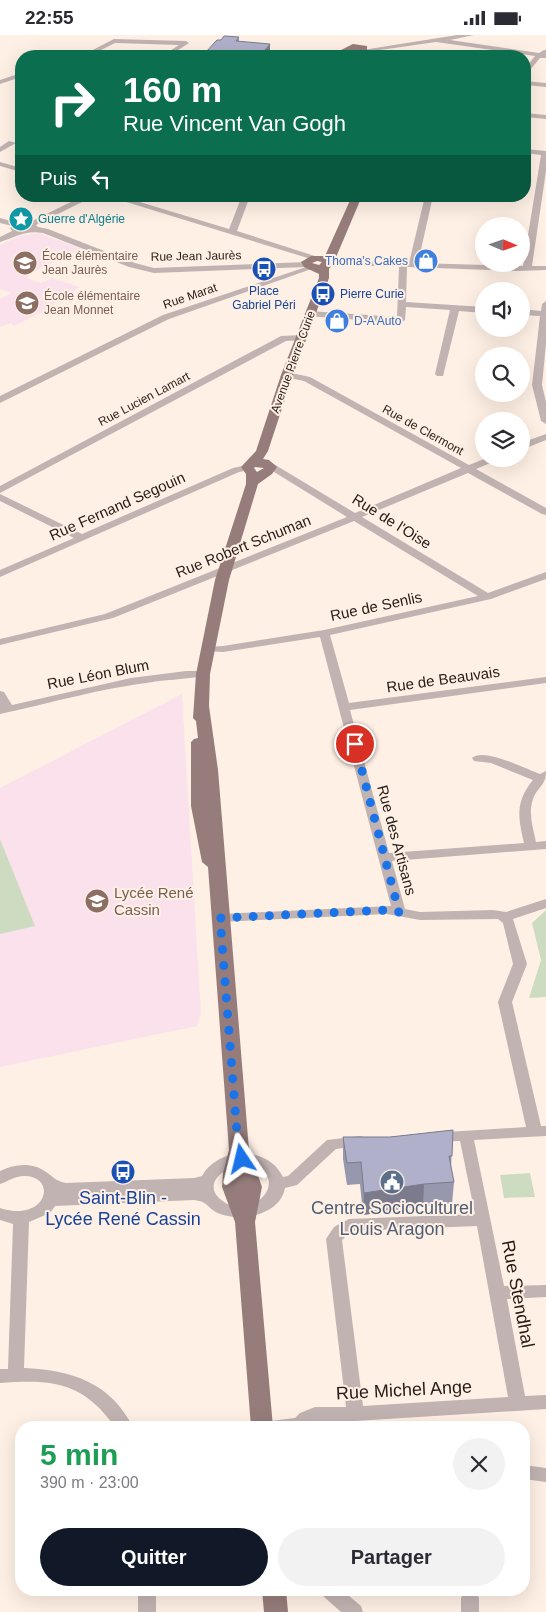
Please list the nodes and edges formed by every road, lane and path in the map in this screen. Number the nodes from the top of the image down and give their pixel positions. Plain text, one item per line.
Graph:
1 (472, 35) edge
2 (436, 40) junction
3 (360, 49) edge
4 (96, 50) edge
5 (175, 50) edge
6 (513, 50) edge
7 (531, 52) edge
8 (544, 54) edge
9 (531, 68) edge
10 (15, 77) edge
11 (0, 82) edge
12 (531, 84) edge
13 (546, 85) edge
14 (531, 116) edge
15 (546, 117) edge
16 (12, 143) dead end
17 (0, 150) edge
18 (531, 152) edge
19 (545, 153) edge
20 (0, 164) edge
21 (15, 168) edge
22 (79, 202) edge
23 (131, 202) edge
24 (244, 202) edge
25 (354, 202) edge
26 (428, 202) edge
27 (542, 204) edge
28 (0, 220) edge
29 (32, 227) junction
30 (17, 228) junction
31 (232, 233) junction
32 (0, 240) edge
33 (530, 256) edge
34 (318, 263) junction
35 (403, 265) junction
36 (413, 265) junction
37 (475, 267) edge
38 (546, 268) edge
39 (530, 269) edge
40 (401, 304) junction
41 (455, 308) junction
42 (475, 309) edge
43 (545, 309) edge
44 (530, 311) edge
45 (310, 314) junction
46 (301, 338) junction
47 (440, 374) dead end
48 (287, 375) junction
49 (0, 400) edge
50 (546, 421) edge
51 (546, 437) edge
52 (530, 443) edge
53 (475, 465) edge
54 (259, 468) junction
55 (468, 468) junction
56 (0, 490) edge
57 (0, 497) edge
58 (546, 512) edge
59 (355, 516) junction
60 (82, 537) junction
61 (224, 570) junction
62 (0, 574) edge
63 (546, 575) edge
64 (487, 597) junction
65 (324, 633) junction
66 (0, 642) edge
67 (208, 649) junction
68 (204, 674) junction
69 (546, 680) edge
70 (0, 695) edge
71 (344, 707) junction
72 (4, 710) edge
73 (478, 758) dead end
74 (543, 777) edge
75 (531, 845) junction
76 (546, 845) edge
77 (385, 857) junction
78 (546, 903) edge
79 (399, 912) junction
80 (505, 917) junction
81 (220, 918) junction
82 (541, 1131) edge
83 (466, 1135) junction
84 (422, 1137) edge
85 (377, 1140) edge
86 (239, 1156) junction
87 (1, 1174) edge
88 (207, 1180) junction
89 (278, 1183) junction
90 (51, 1193) junction
91 (209, 1196) junction
92 (0, 1214) edge
93 (20, 1219) junction
94 (484, 1220) junction
95 (244, 1222) junction
96 (546, 1291) edge
97 (497, 1293) junction
98 (8, 1375) edge
99 (546, 1402) edge
100 (518, 1404) junction
101 (355, 1414) junction
102 (120, 1421) edge
103 (261, 1421) edge
104 (303, 1421) edge
105 (530, 1473) edge
106 (546, 1475) edge
107 (147, 1596) edge
108 (275, 1596) edge
109 (337, 1596) edge
110 (147, 1612) edge
111 (276, 1612) edge
112 (354, 1612) edge

1 - 2 street
2 - 3 street
2 - 6 street
4 - 5 street
7 - 8 street
8 - 9 street
10 - 11 street
12 - 13 street
14 - 15 street
16 - 17 street
18 - 19 street
19 - 27 street
20 - 21 street
22 - 29 street
23 - 31 street
24 - 31 street
25 - 34 main road
26 - 36 street
27 - 33 street
28 - 30 street
29 - 30 street
29 - 34 street, Rue Jean Jaurès
30 - 32 street
31 - 34 street
34 - 35 street, Rue Jean Jaurès
34 - 45 main road, Avenue Pierre Curie
34 - 49 street, Rue Marat
35 - 36 street, Rue Jean Jaurès
35 - 40 street
36 - 37 street, Rue Jean Jaurès
38 - 39 street, Rue Jean Jaurès
40 - 41 street
40 - 45 street
41 - 42 street
41 - 47 street
43 - 44 street
43 - 50 street
45 - 46 main road, Avenue Pierre Curie
46 - 48 main road, Avenue Pierre Curie
46 - 56 street, Rue Lucien Lamart
48 - 54 main road, Avenue Pierre Curie
48 - 55 street, Rue de Clermont
51 - 52 street
53 - 55 street, Rue Robert Schuman
54 - 59 street, Rue de l'Oise
54 - 60 street, Rue Fernand Segouin
54 - 61 main road, Avenue Pierre Curie
55 - 58 street, Rue de Clermont
55 - 59 street, Rue Robert Schuman
57 - 60 street
59 - 61 street, Rue Robert Schuman
59 - 64 street, Rue de l'Oise
60 - 62 street, Rue Fernand Segouin
61 - 66 street, Rue Robert Schuman
61 - 67 main road, Avenue Pierre Curie
63 - 64 street, Rue de Senlis
64 - 65 street, Rue de Senlis
65 - 67 street, Rue de Senlis
65 - 71 street, Rue des Artisans
67 - 68 main road, Avenue Pierre Curie
68 - 72 street, Rue Léon Blum
68 - 81 main road, Avenue Pierre Curie
69 - 71 street, Rue de Beauvais
70 - 72 street
71 - 77 street, Rue des Artisans
73 - 74 street
74 - 75 street
75 - 76 street
75 - 77 street
77 - 79 street, Rue des Artisans
78 - 80 street
79 - 80 street
79 - 81 street
80 - 82 street
81 - 86 main road, Avenue Pierre Curie
82 - 83 street
83 - 84 street
83 - 94 street, Rue Stendhal
85 - 89 street
86 - 88 street
86 - 89 street
86 - 95 main road, Avenue Pierre Curie
87 - 90 street
88 - 90 street
88 - 91 street
89 - 95 street
90 - 91 street
90 - 93 street
91 - 95 street
92 - 93 street
93 - 98 street
94 - 97 street, Rue Stendhal
94 - 101 street
95 - 103 main road
96 - 97 street
97 - 100 street, Rue Stendhal
98 - 102 street
99 - 100 street, Rue Michel Ange
100 - 101 street, Rue Michel Ange
101 - 104 street, Rue Michel Ange
105 - 106 street
107 - 110 street
108 - 111 main road
109 - 112 street

